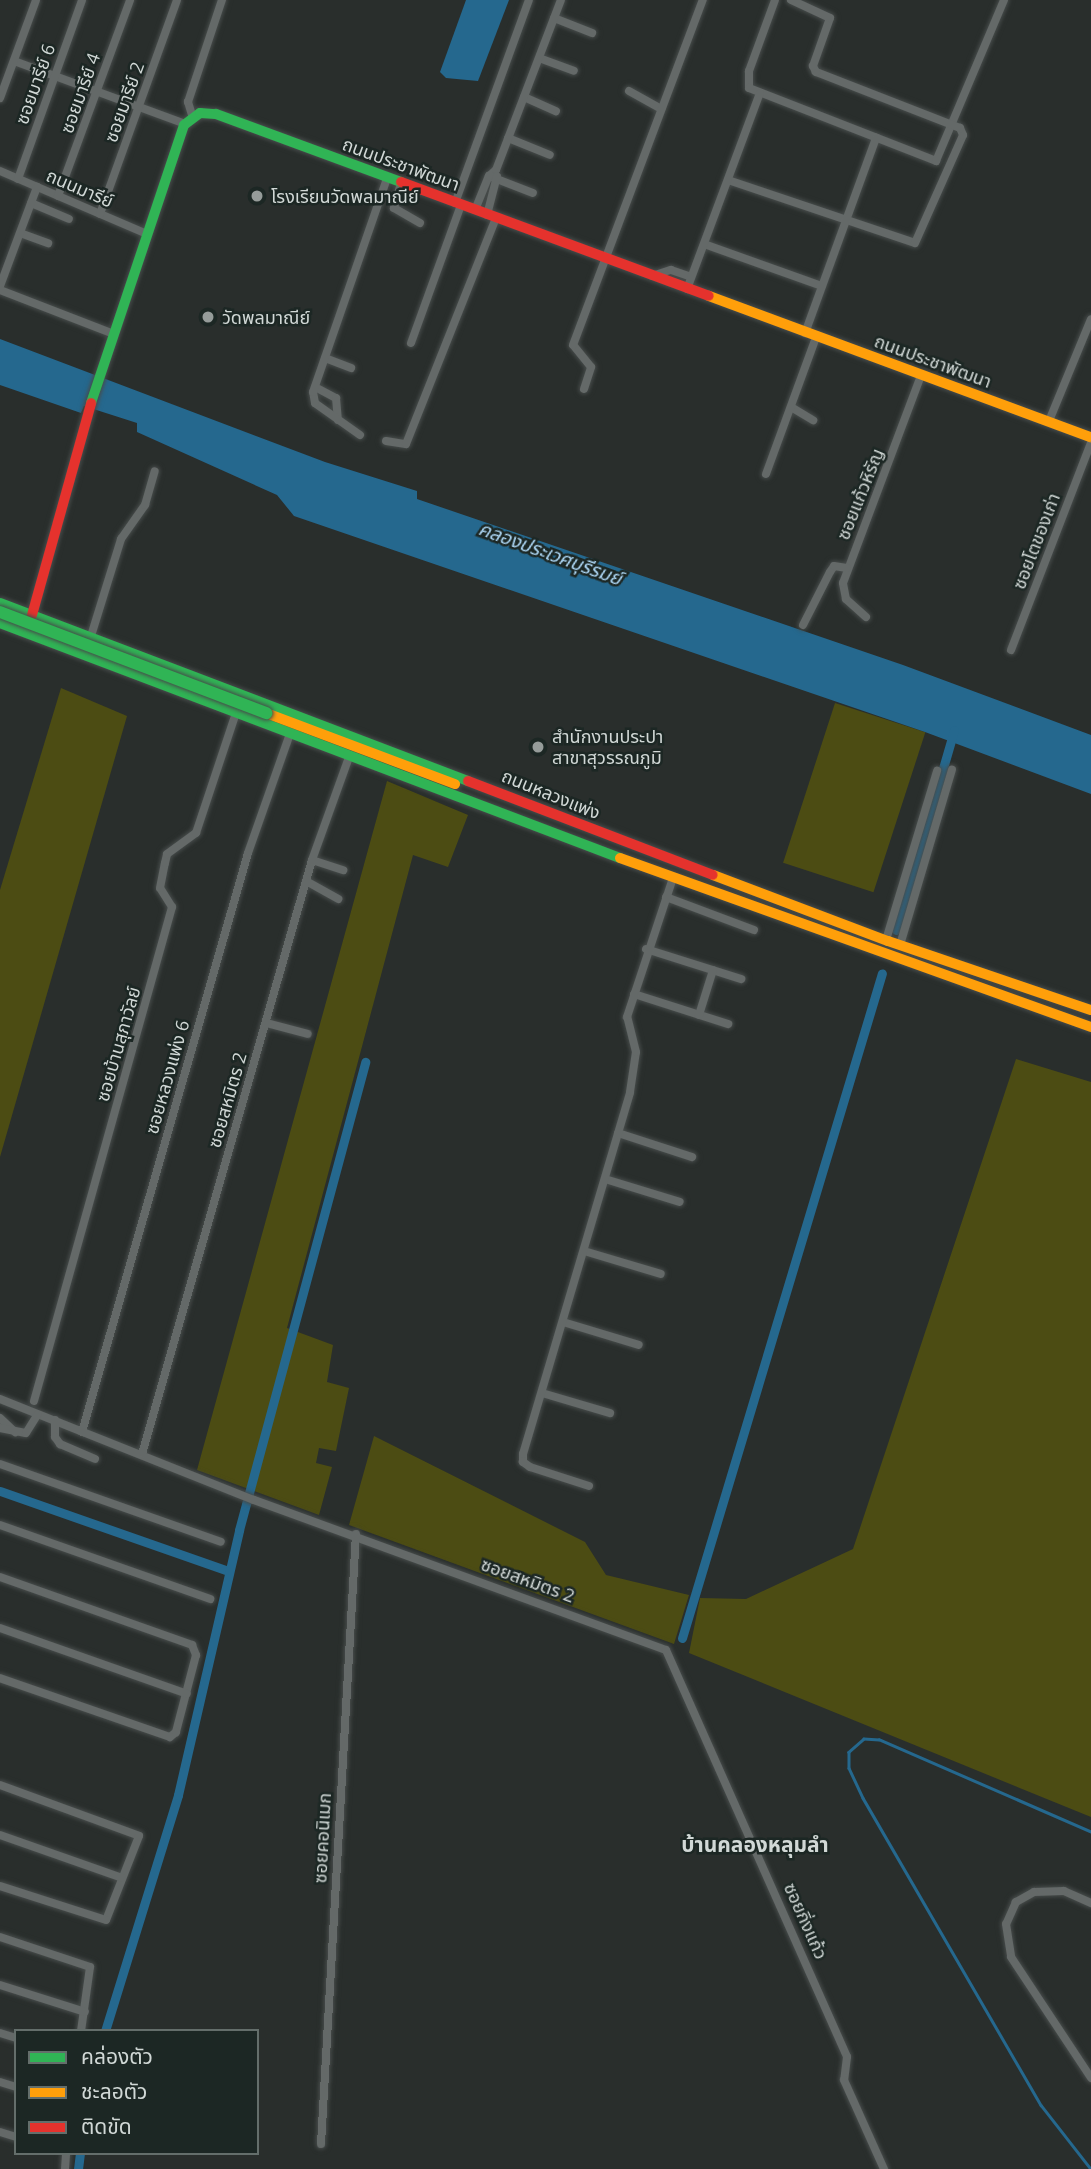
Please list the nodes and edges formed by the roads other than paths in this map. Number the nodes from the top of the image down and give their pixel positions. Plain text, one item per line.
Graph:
1 (36, 0) edge
2 (82, 0) edge
3 (130, 0) edge
4 (177, 0) edge
5 (222, 0) edge
6 (529, 0) edge
7 (561, 0) edge
8 (703, 0) edge
9 (775, 0) edge
10 (791, 0) edge
11 (1004, 0) edge
12 (554, 18) junction
13 (592, 33) dead end
14 (539, 58) junction
15 (14, 61) junction
16 (574, 71) dead end
17 (55, 75) junction
18 (97, 91) junction
19 (629, 91) dead end
20 (760, 93) junction
21 (524, 97) junction
22 (0, 98) edge
23 (139, 107) junction
24 (661, 109) junction
25 (556, 111) dead end
26 (188, 119) junction
27 (954, 126) junction
28 (508, 138) junction
29 (876, 138) junction
30 (550, 155) dead end
31 (0, 172) edge
32 (494, 175) junction
33 (387, 178) junction
34 (18, 179) junction
35 (728, 180) junction
36 (401, 183) junction
37 (37, 187) junction
38 (533, 193) dead end
39 (58, 197) junction
40 (32, 203) junction
41 (458, 204) junction
42 (100, 214) junction
43 (486, 214) junction
44 (69, 219) dead end
45 (846, 222) junction
46 (420, 223) dead end
47 (20, 233) junction
48 (147, 234) junction
49 (48, 243) dead end
50 (704, 244) junction
51 (0, 256) edge
52 (10, 259) junction
53 (603, 259) junction
54 (689, 283) junction
55 (822, 286) junction
56 (0, 288) edge
57 (1091, 319) edge
58 (114, 334) junction
59 (811, 335) junction
60 (411, 343) dead end
61 (325, 358) junction
62 (351, 368) dead end
63 (921, 376) junction
64 (315, 387) junction
65 (584, 388) dead end
66 (791, 407) junction
67 (338, 420) junction
68 (813, 420) dead end
69 (1049, 421) junction
70 (360, 435) dead end
71 (1091, 437) edge
72 (386, 441) dead end
73 (1091, 443) edge
74 (155, 471) dead end
75 (766, 474) dead end
76 (847, 568) junction
77 (0, 603) edge
78 (32, 615) junction
79 (866, 617) dead end
80 (1, 623) edge
81 (803, 625) dead end
82 (27, 632) junction
83 (92, 636) junction
84 (1011, 650) dead end
85 (236, 713) junction
86 (290, 734) junction
87 (349, 757) junction
88 (952, 770) dead end
89 (937, 771) dead end
90 (535, 809) junction
91 (312, 860) junction
92 (343, 870) dead end
93 (673, 878) junction
94 (306, 881) junction
95 (666, 897) junction
96 (338, 899) dead end
97 (754, 930) dead end
98 (886, 940) junction
99 (900, 945) junction
100 (646, 949) junction
101 (713, 970) junction
102 (741, 979) dead end
103 (634, 994) junction
104 (1091, 1010) edge
105 (699, 1015) junction
106 (266, 1023) junction
107 (728, 1024) dead end
108 (1091, 1027) edge
109 (308, 1034) dead end
110 (618, 1133) junction
111 (692, 1157) dead end
112 (605, 1179) junction
113 (680, 1202) dead end
114 (584, 1251) junction
115 (661, 1274) dead end
116 (563, 1322) junction
117 (639, 1345) dead end
118 (542, 1393) junction
119 (0, 1399) edge
120 (34, 1401) dead end
121 (610, 1413) dead end
122 (38, 1414) junction
123 (0, 1418) edge
124 (55, 1420) junction
125 (0, 1428) edge
126 (15, 1432) junction
127 (82, 1432) junction
128 (142, 1454) junction
129 (95, 1459) dead end
130 (0, 1464) edge
131 (589, 1486) dead end
132 (0, 1525) edge
133 (356, 1534) junction
134 (221, 1542) dead end
135 (0, 1577) edge
136 (210, 1599) dead end
137 (0, 1628) edge
138 (666, 1650) joint
139 (0, 1678) edge
140 (187, 1694) junction
141 (0, 1785) edge
142 (0, 1835) edge
143 (122, 1878) junction
144 (0, 1886) edge
145 (1091, 1903) edge
146 (0, 1937) edge
147 (0, 1985) edge
148 (85, 2012) junction
149 (82, 2029) edge
150 (1091, 2078) edge
151 (321, 2144) dead end
152 (884, 2169) edge

1 - 15 street
2 - 17 street, ซอยมารีย์ 6
3 - 18 street, ซอยมารีย์ 4
4 - 23 street, ซอยมารีย์ 2
5 - 26 street
6 - 41 street
7 - 12 street
8 - 24 street
9 - 20 street
10 - 27 street
11 - 27 street
12 - 13 street
12 - 14 street
14 - 16 street
14 - 21 street
15 - 17 street
15 - 22 street
17 - 18 street
17 - 34 street, ซอยมารีย์ 6
18 - 23 street
18 - 39 street, ซอยมารีย์ 4
19 - 24 street
20 - 29 street
20 - 35 street
21 - 25 street
21 - 28 street
23 - 26 street
23 - 42 street, ซอยมารีย์ 2
24 - 53 street
26 - 33 main road, ถนนประชาพัฒนา
26 - 48 main road
27 - 29 street
27 - 45 street
28 - 30 street
28 - 32 street
29 - 45 street
31 - 34 street, ถนนมารีย์
32 - 38 street
32 - 43 street
33 - 36 main road, ถนนประชาพัฒนา
33 - 61 street
34 - 37 street, ถนนมารีย์
35 - 45 street
35 - 50 street
36 - 41 main road, ถนนประชาพัฒนา
36 - 46 street
37 - 39 street, ถนนมารีย์
37 - 40 street
39 - 42 street, ถนนมารีย์
40 - 44 street
40 - 47 street
41 - 43 main road, ถนนประชาพัฒนา
41 - 60 street
42 - 48 street, ถนนมารีย์
43 - 53 main road, ถนนประชาพัฒนา
43 - 72 street
45 - 55 street
47 - 49 street
47 - 52 street
48 - 58 main road
50 - 54 street
50 - 55 street
51 - 52 street
52 - 56 street
53 - 54 main road, ถนนประชาพัฒนา
53 - 65 street
54 - 59 main road, ถนนประชาพัฒนา
55 - 59 street
56 - 58 street
57 - 69 street
58 - 78 main road
59 - 63 main road, ถนนประชาพัฒนา
59 - 66 street
61 - 62 street
61 - 64 street
63 - 69 main road, ถนนประชาพัฒนา
63 - 76 street, ซอยแก้วหิรัญ
64 - 67 street
64 - 67 street
66 - 68 street
66 - 75 street
67 - 70 street
69 - 71 main road, ถนนประชาพัฒนา
73 - 84 street, ซอยโตของเก่า
74 - 83 street
76 - 79 street, ซอยแก้วหิรัญ
76 - 81 street
77 - 78 main road, ถนนหลวงแพ่ง
78 - 82 main road
78 - 83 main road, ถนนหลวงแพ่ง
80 - 82 main road, ถนนหลวงแพ่ง
80 - 90 main road, bridge
82 - 85 main road, ถนนหลวงแพ่ง
83 - 90 main road, ถนนหลวงแพ่ง
85 - 86 main road, ถนนหลวงแพ่ง
85 - 120 street, ซอยบ้านสุภาวัลย์
86 - 87 main road, ถนนหลวงแพ่ง
86 - 127 street, ซอยหลวงแพ่ง 6
87 - 91 street, ซอยสหมิตร 2
87 - 93 main road, ถนนหลวงแพ่ง
88 - 99 street
89 - 98 street
90 - 98 main road, ถนนหลวงแพ่ง
91 - 92 street
91 - 94 street, ซอยสหมิตร 2
93 - 95 street
93 - 108 main road, ถนนหลวงแพ่ง
94 - 96 street
94 - 106 street, ซอยสหมิตร 2
95 - 97 street
95 - 100 street
98 - 99 main road, ถนนหลวงแพ่ง
99 - 104 main road, ถนนหลวงแพ่ง
100 - 101 street
100 - 103 street
101 - 102 street
101 - 105 street
103 - 105 street
103 - 110 street
105 - 107 street
106 - 109 street
106 - 128 street, ซอยสหมิตร 2
110 - 111 street
110 - 112 street
112 - 113 street
112 - 114 street
114 - 115 street
114 - 116 street
116 - 117 street
116 - 118 street
118 - 121 street
118 - 131 street
119 - 122 street, ซอยสหมิตร 2
122 - 124 street, ซอยสหมิตร 2
122 - 126 street
123 - 126 street
124 - 127 street, ซอยสหมิตร 2
124 - 129 street
125 - 126 street
127 - 128 street, ซอยสหมิตร 2
128 - 133 street, ซอยสหมิตร 2
130 - 134 street
132 - 136 street
133 - 138 street, ซอยสหมิตร 2
133 - 151 street, ซอยคอนิเมก
135 - 140 street
137 - 140 street
138 - 152 street, ซอยกิ่งแก้ว
139 - 140 street
141 - 143 street
142 - 143 street
143 - 144 street
145 - 150 street
146 - 148 street
147 - 148 street
148 - 149 street

